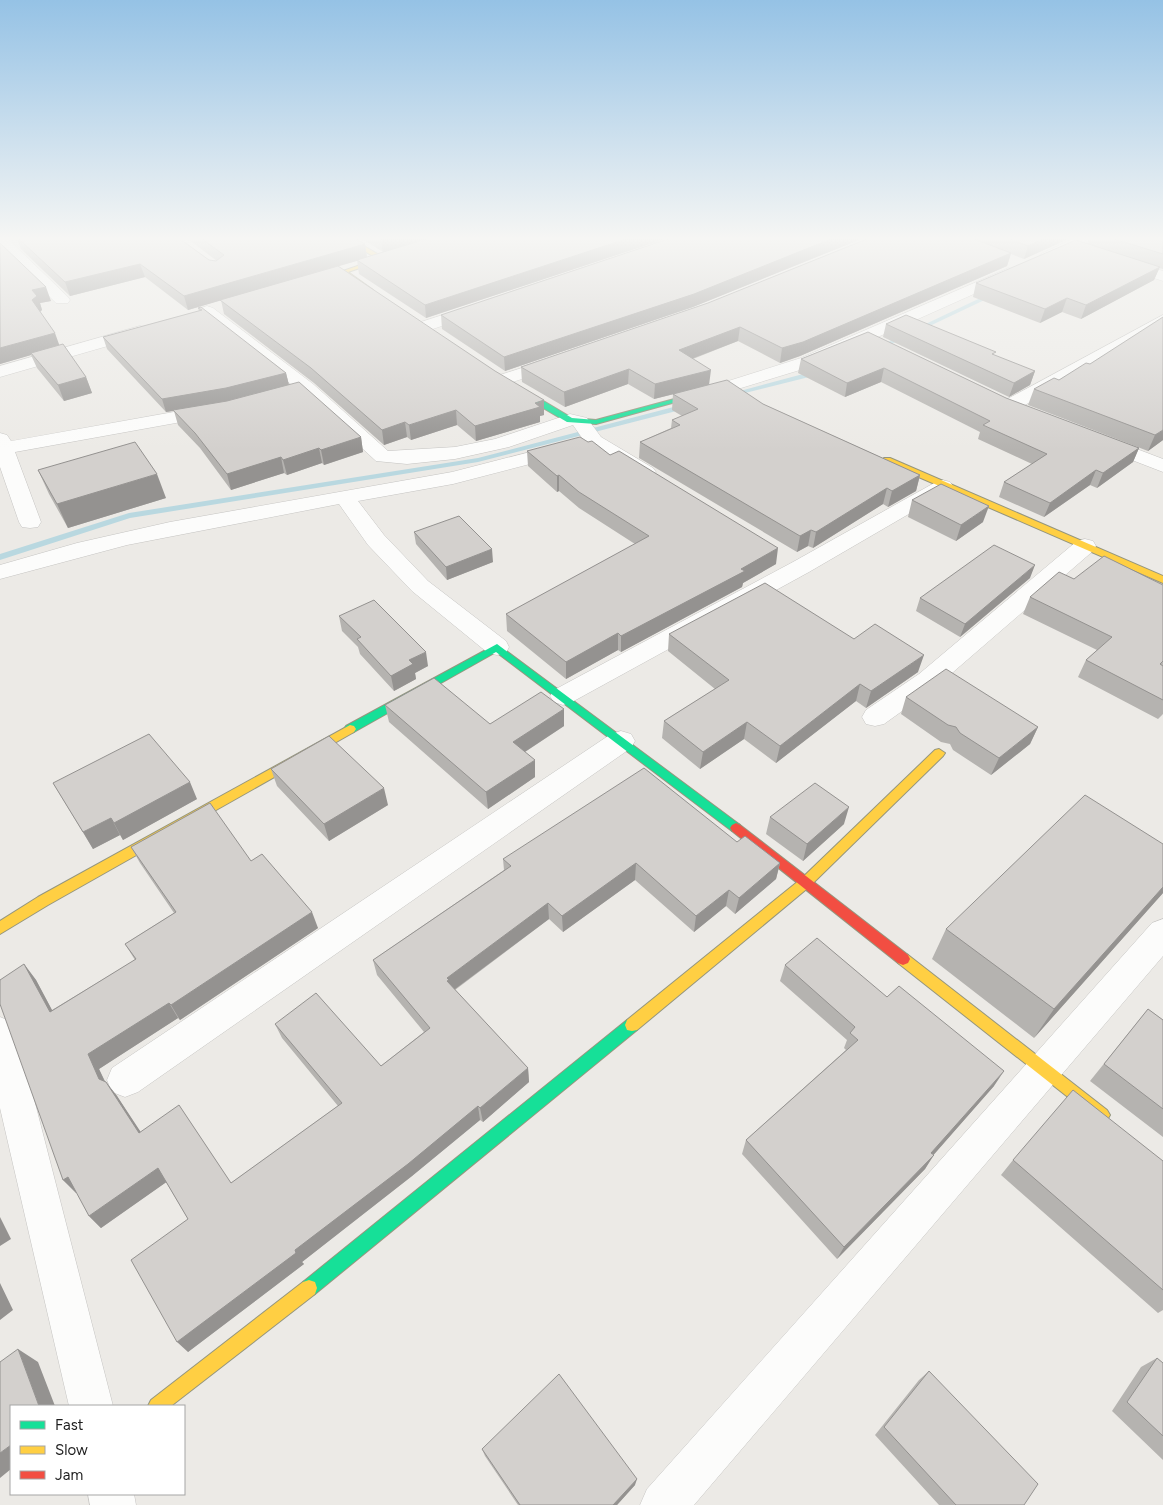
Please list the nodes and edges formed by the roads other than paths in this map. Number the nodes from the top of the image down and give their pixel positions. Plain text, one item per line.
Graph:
1 (213, 309) edge
2 (476, 309) edge
3 (939, 309) edge
4 (207, 311) junction
5 (188, 317) edge
6 (1163, 320) edge
7 (420, 324) joint
8 (160, 325) edge
9 (440, 338) edge
10 (568, 357) edge
11 (0, 372) edge
12 (499, 377) joint
13 (308, 388) junction
14 (729, 388) junction
15 (283, 395) edge
16 (744, 395) edge
17 (230, 408) edge
18 (1028, 414) edge
19 (584, 430) junction
20 (1083, 435) edge
21 (2, 445) edge
22 (873, 454) edge
23 (1158, 459) edge
24 (660, 482) edge
25 (942, 486) junction
26 (344, 496) junction
27 (30, 522) dead end
28 (1085, 546) junction
29 (0, 572) edge
30 (1163, 580) edge
31 (497, 647) junction
32 (563, 696) junction
33 (875, 716) dead end
34 (621, 740) junction
35 (939, 754) dead end
36 (805, 883) junction
37 (0, 928) edge
38 (1163, 934) edge
39 (0, 1033) edge
40 (1043, 1070) junction
41 (125, 1080) dead end
42 (1111, 1122) edge
43 (91, 1405) edge
44 (158, 1405) edge
45 (663, 1505) edge

1 - 4 street
2 - 7 street
3 - 14 street
4 - 5 street
4 - 13 street
6 - 18 street
7 - 9 street
8 - 11 street
10 - 12 street
12 - 19 street
13 - 15 street
13 - 19 street
14 - 16 street
14 - 19 street
17 - 21 street
19 - 24 street
19 - 26 street
20 - 23 street
21 - 27 street
22 - 25 street
25 - 28 street
25 - 32 street
26 - 29 street
26 - 31 street
28 - 30 street
28 - 33 street
31 - 32 street
31 - 37 street
32 - 34 street
34 - 36 street
34 - 41 street
35 - 36 street
36 - 40 street
36 - 44 street
38 - 40 street
39 - 43 street
40 - 42 street
40 - 45 street

